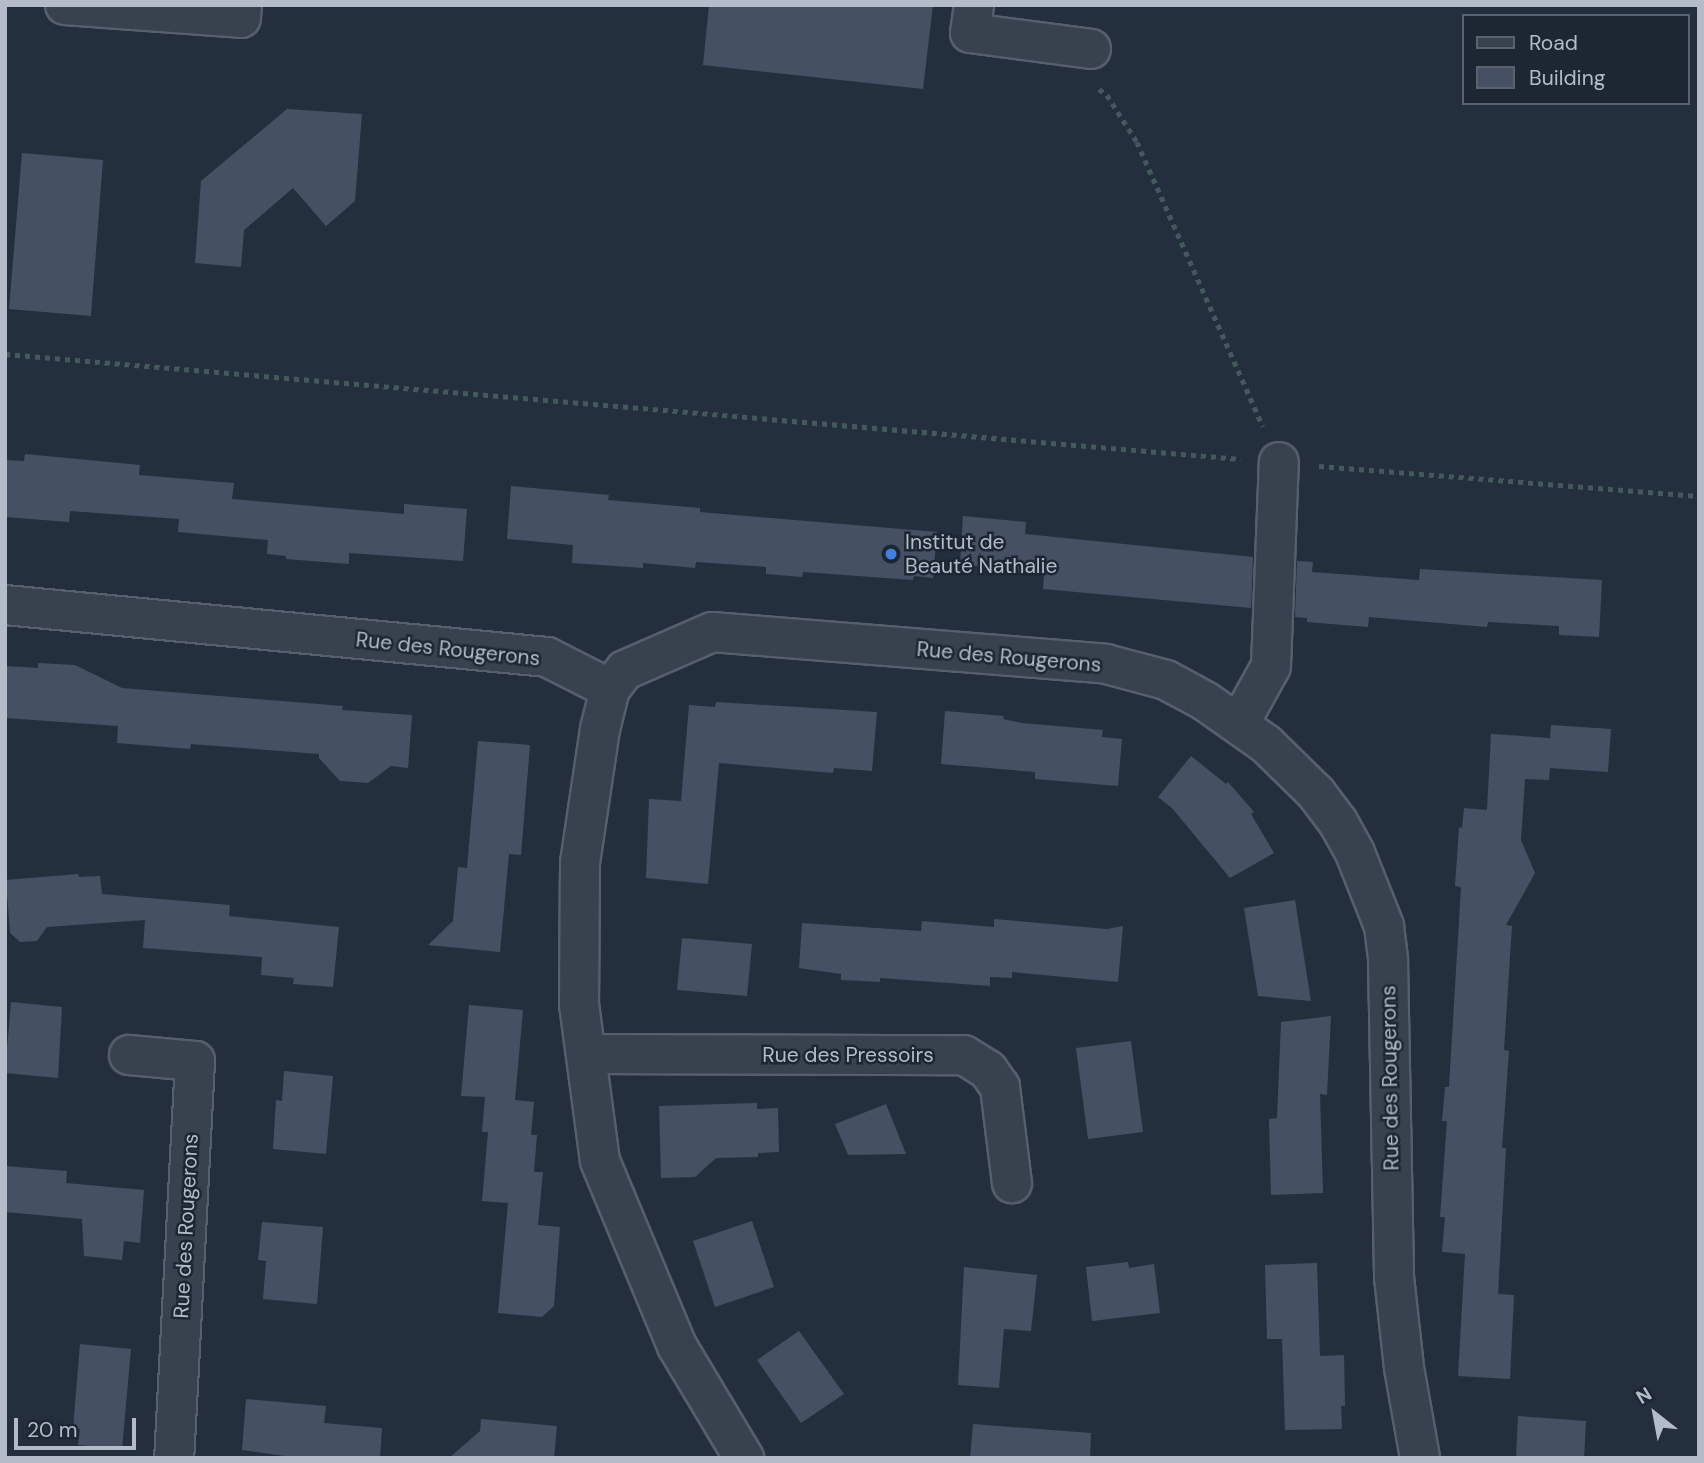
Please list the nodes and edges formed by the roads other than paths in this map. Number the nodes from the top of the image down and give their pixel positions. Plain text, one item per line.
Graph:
1 (65, 5) edge
2 (242, 5) edge
3 (974, 5) edge
4 (1091, 49) road end
5 (1279, 462) road end
6 (5, 606) edge
7 (610, 689) junction
8 (1239, 724) junction
9 (586, 1054) junction
10 (129, 1055) dead end
11 (1012, 1183) dead end
12 (174, 1458) edge
13 (744, 1458) edge
14 (1420, 1458) edge

1 - 2 street
3 - 4 street
5 - 8 street
6 - 7 street, Rue des Rougerons
7 - 8 street, Rue des Rougerons
7 - 9 street
8 - 14 street, Rue des Rougerons
9 - 11 street, Rue des Pressoirs
9 - 13 street
10 - 12 street, Rue des Rougerons

